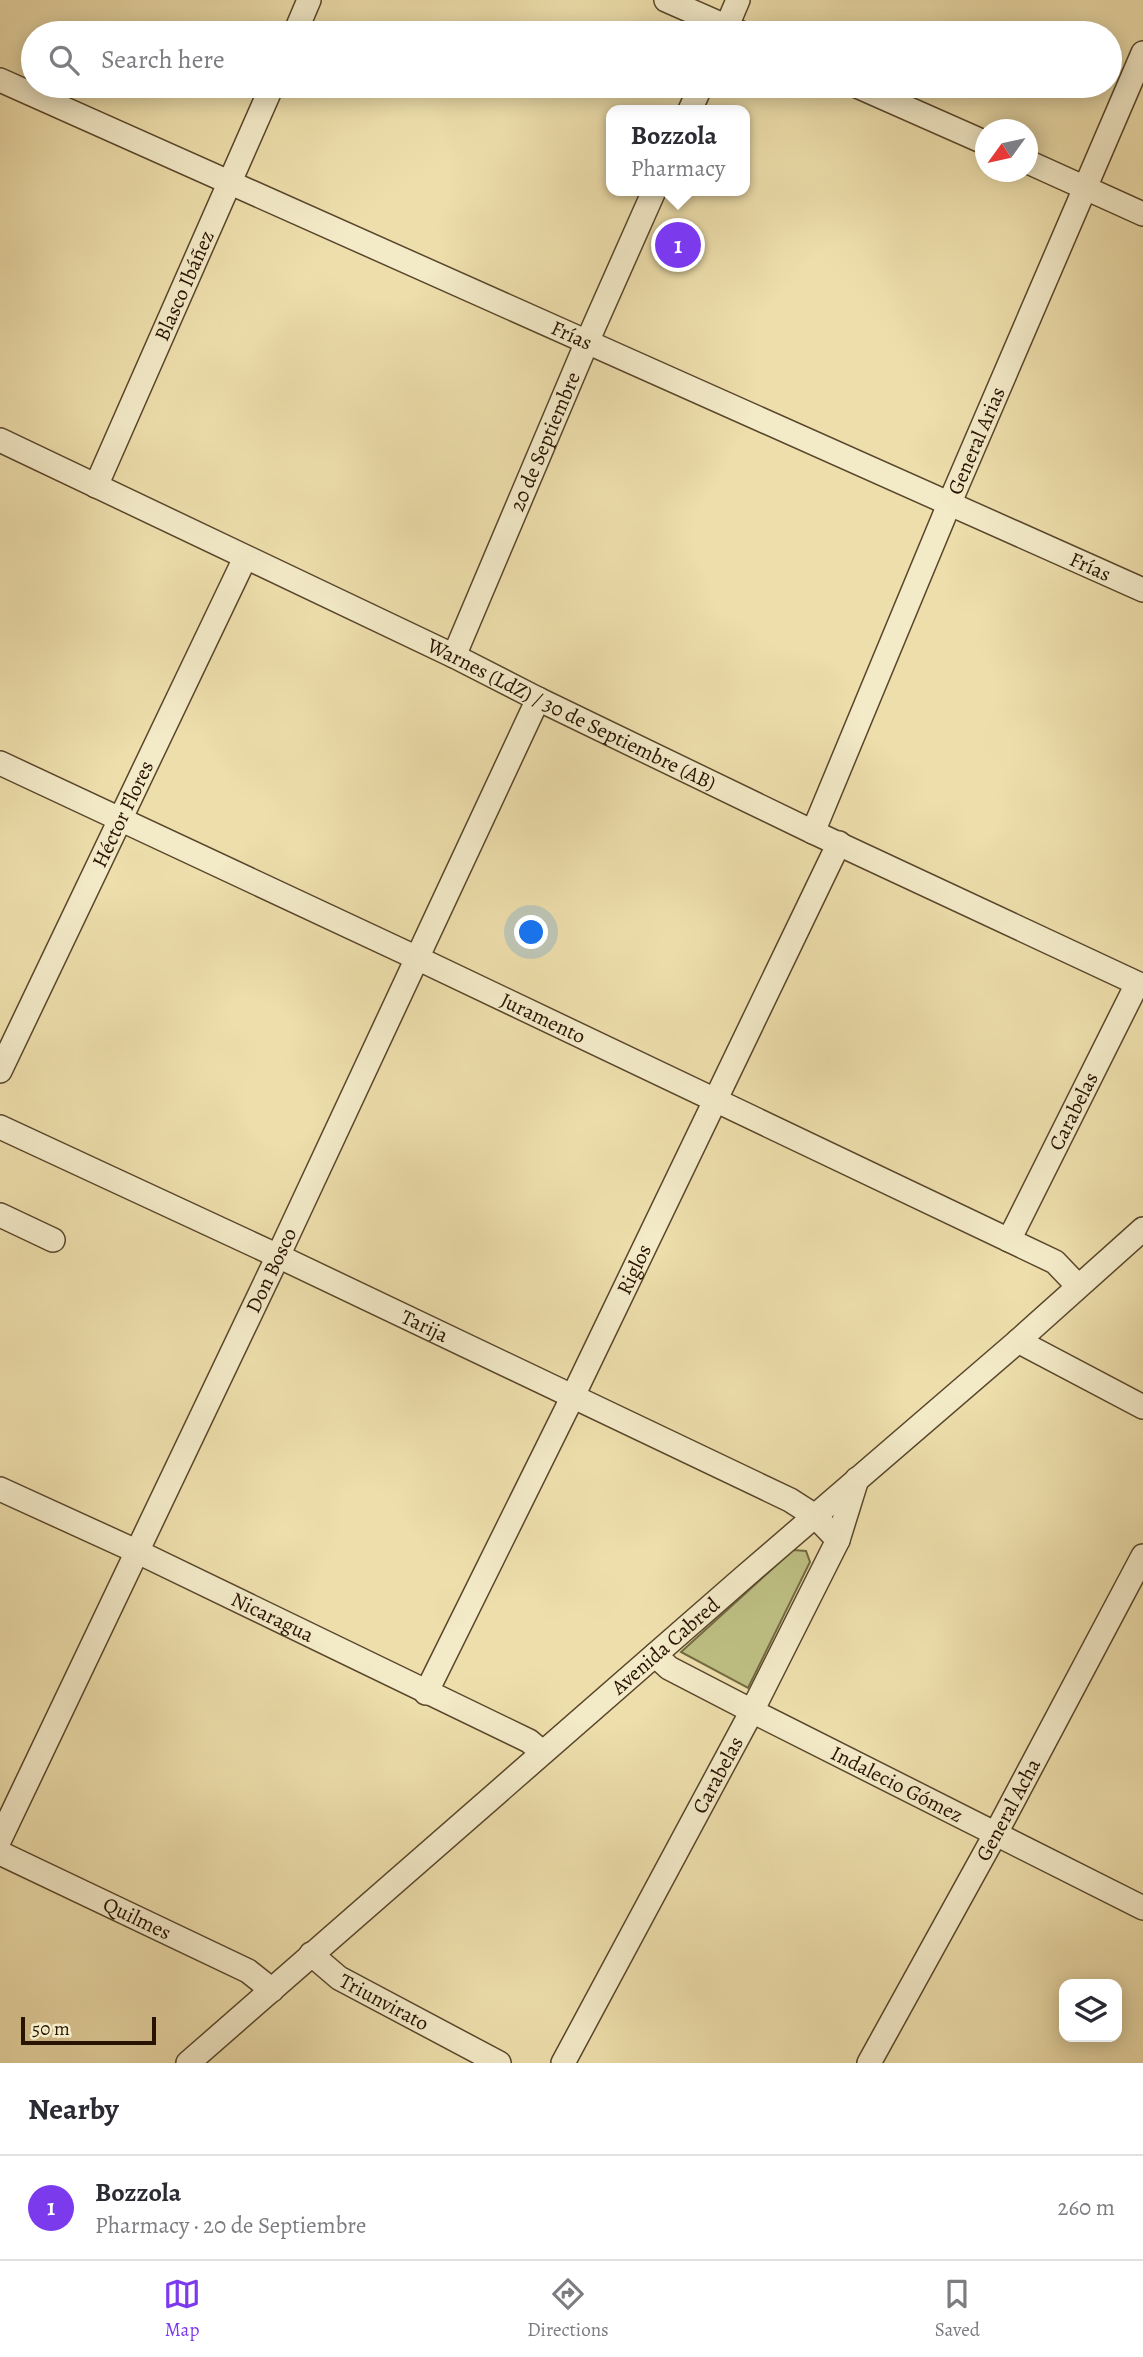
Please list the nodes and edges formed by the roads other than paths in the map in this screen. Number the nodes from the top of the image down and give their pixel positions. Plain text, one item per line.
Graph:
1 (309, 0) edge
2 (666, 0) edge
3 (738, 0) edge
4 (300, 21) edge
5 (710, 21) edge
6 (733, 21) edge
7 (1143, 53) edge
8 (0, 80) edge
9 (21, 89) edge
10 (40, 98) edge
11 (267, 98) edge
12 (885, 98) edge
13 (975, 139) edge
14 (1038, 167) edge
15 (231, 183) junction
16 (1084, 188) junction
17 (652, 196) edge
18 (1143, 214) edge
19 (587, 342) junction
20 (0, 440) edge
21 (96, 486) junction
22 (950, 502) junction
23 (245, 558) junction
24 (1143, 590) edge
25 (454, 656) junction
26 (538, 699) junction
27 (0, 763) edge
28 (121, 820) junction
29 (813, 832) junction
30 (839, 843) junction
31 (417, 958) junction
32 (1140, 985) edge
33 (0, 1071) edge
34 (714, 1100) junction
35 (0, 1127) edge
36 (0, 1215) edge
37 (1143, 1228) edge
38 (53, 1240) dead end
39 (1009, 1240) junction
40 (278, 1256) junction
41 (1078, 1286) junction
42 (1018, 1340) junction
43 (572, 1398) junction
44 (1143, 1407) edge
45 (858, 1479) junction
46 (0, 1489) edge
47 (815, 1516) junction
48 (838, 1540) junction
49 (138, 1552) junction
50 (1143, 1556) edge
51 (655, 1655) junction
52 (426, 1693) junction
53 (752, 1711) junction
54 (542, 1752) junction
55 (996, 1833) junction
56 (0, 1839) edge
57 (0, 1853) edge
58 (1143, 1908) edge
59 (311, 1954) junction
60 (272, 1990) junction
61 (485, 2060) edge
62 (188, 2063) edge
63 (563, 2063) edge
64 (869, 2063) edge

1 - 4 street
2 - 5 street
3 - 6 street
7 - 16 street, General Arias
8 - 9 street, Frías
10 - 15 street, Frías
11 - 15 street, Blasco Ibáñez
12 - 13 street
14 - 16 street
15 - 19 street, Frías
15 - 21 street, Blasco Ibáñez
16 - 18 street
16 - 22 street, General Arias
17 - 19 street, 20 de Septiembre
19 - 22 street, Frías
19 - 25 street, 20 de Septiembre
20 - 21 street, Warnes (LdZ) / 30 de Septiembre (AB)
21 - 23 street, Warnes (LdZ) / 30 de Septiembre (AB)
22 - 24 street, Frías
22 - 29 street, General Arias
23 - 25 street, Warnes (LdZ) / 30 de Septiembre (AB)
23 - 28 street, Héctor Flores
25 - 26 street, Warnes (LdZ) / 30 de Septiembre (AB)
26 - 29 street, Warnes (LdZ) / 30 de Septiembre (AB)
26 - 31 street, Don Bosco
27 - 28 street, Juramento
28 - 31 street, Juramento
28 - 33 street, Héctor Flores
29 - 30 street, Warnes (LdZ) / 30 de Septiembre (AB)
30 - 32 street, Warnes (LdZ) / 30 de Septiembre (AB)
30 - 34 street, Riglos
31 - 34 street, Juramento
31 - 40 street, Don Bosco
32 - 39 street, Carabelas
34 - 39 street, Juramento
34 - 43 street, Riglos
35 - 40 street, Tarija
36 - 38 street
37 - 41 street, Avenida Cabred
39 - 41 street, Juramento
40 - 43 street, Tarija
40 - 49 street, Don Bosco
41 - 42 street, Avenida Cabred
42 - 44 street
42 - 45 street, Avenida Cabred
43 - 47 street, Tarija
43 - 52 street, Riglos
45 - 47 street, Avenida Cabred
45 - 48 street, Carabelas
46 - 49 street, Nicaragua
47 - 48 street, Tarija
47 - 51 street, Avenida Cabred
48 - 53 street, Carabelas
49 - 52 street, Nicaragua
49 - 56 street, Don Bosco
50 - 55 street, General Acha
51 - 53 street, Indalecio Gómez
51 - 54 street, Avenida Cabred
52 - 54 street, Nicaragua
53 - 55 street, Indalecio Gómez
53 - 63 street, Carabelas
54 - 59 street, Avenida Cabred
55 - 58 street, Indalecio Gómez
55 - 64 street, General Acha
57 - 60 street, Quilmes
59 - 60 street, Avenida Cabred
59 - 61 street, Triunvirato
60 - 62 street, Avenida Cabred

